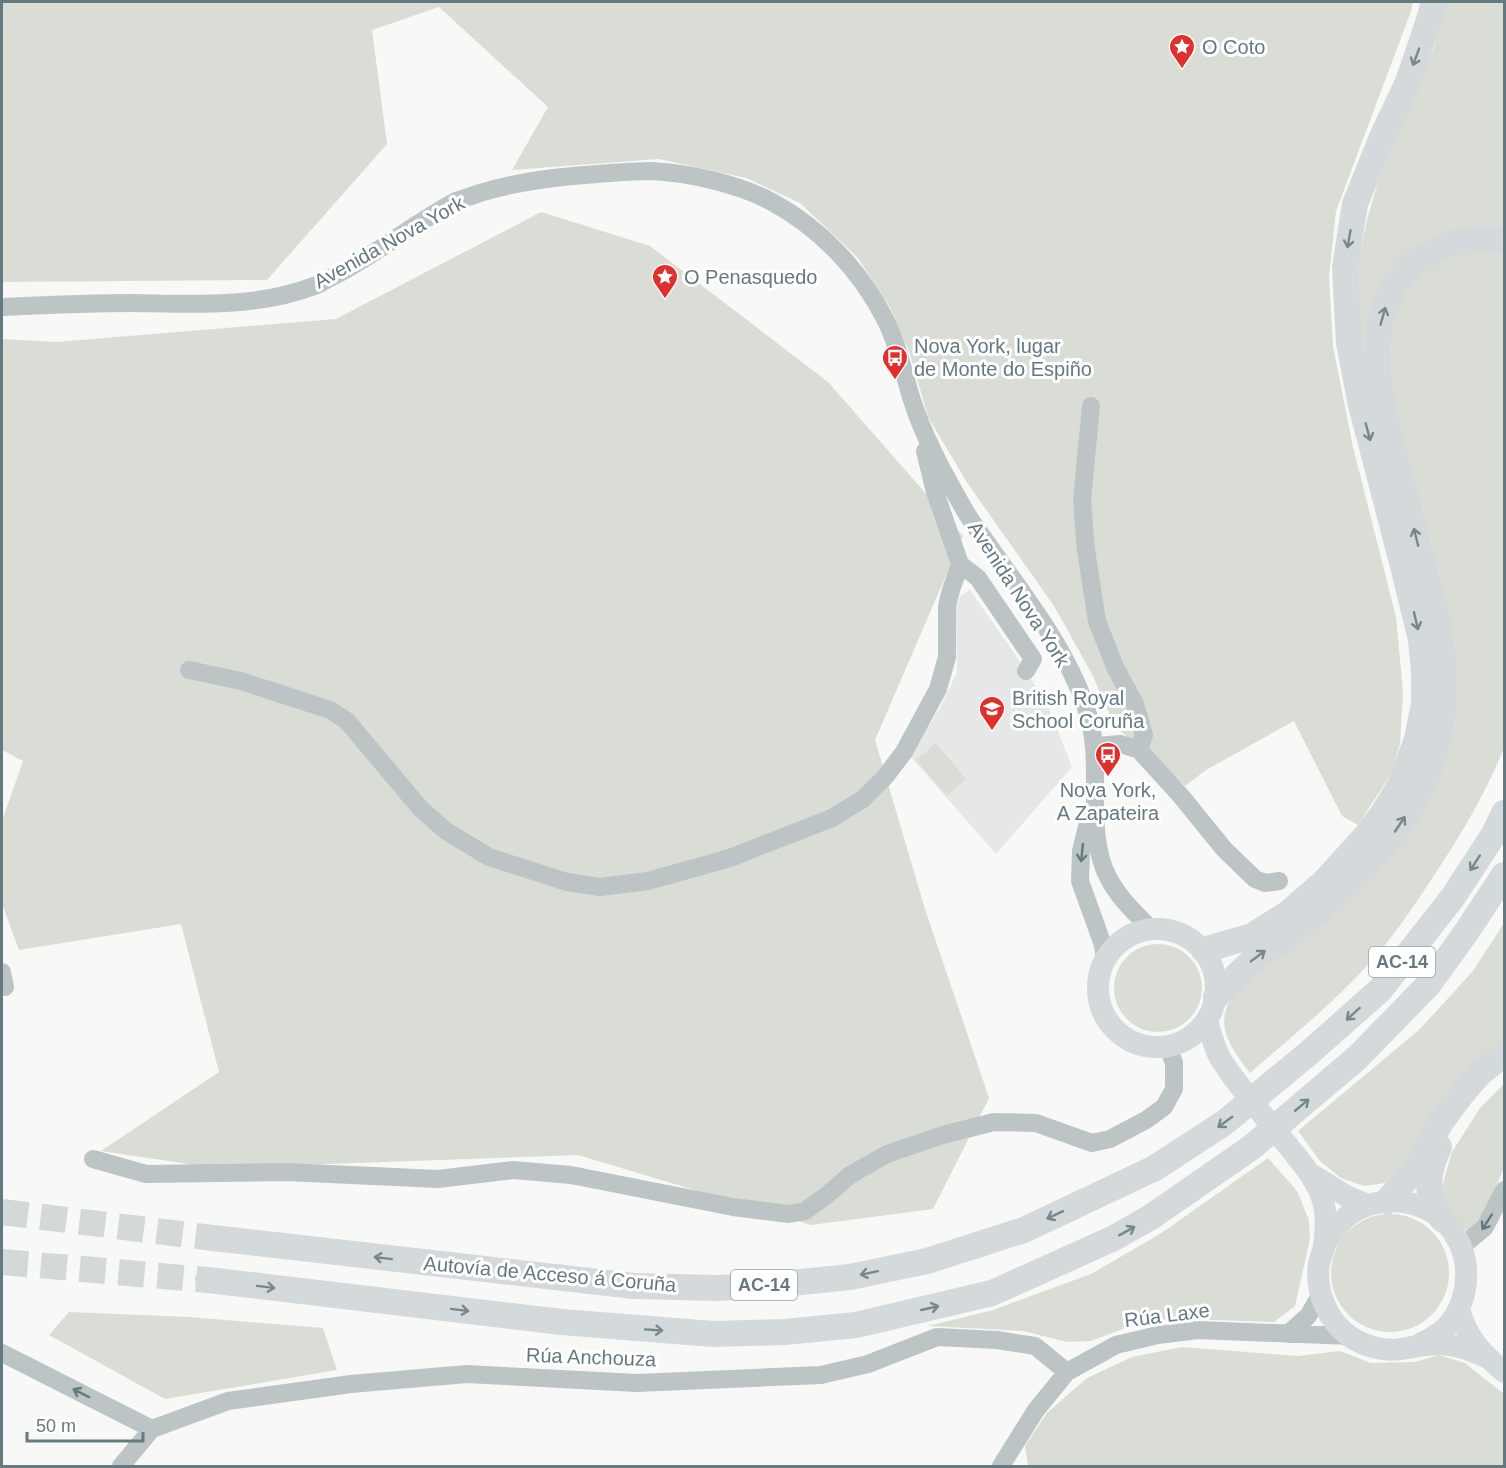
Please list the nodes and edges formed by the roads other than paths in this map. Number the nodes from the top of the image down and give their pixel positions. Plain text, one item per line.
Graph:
1 (1434, 2) edge
2 (1504, 241) edge
3 (2, 307) edge
4 (912, 400) junction
5 (1091, 406) dead end
6 (960, 564) junction
7 (189, 670) dead end
8 (1026, 671) dead end
9 (1095, 746) junction
10 (1139, 750) junction
11 (1096, 796) junction
12 (1504, 813) edge
13 (1504, 875) edge
14 (1279, 881) dead end
15 (1504, 904) edge
16 (1150, 928) junction
17 (1204, 950) junction
18 (1105, 959) junction
19 (2, 972) edge
20 (2, 986) edge
21 (1216, 997) junction
22 (1207, 1022) junction
23 (1172, 1046) junction
24 (1504, 1054) edge
25 (1358, 1057) junction
26 (1222, 1062) junction
27 (1504, 1068) edge
28 (93, 1159) dead end
29 (1310, 1173) junction
30 (1504, 1190) edge
31 (1377, 1203) junction
32 (1443, 1220) junction
33 (213, 1238) tunnel mouth
34 (1324, 1247) junction
35 (1461, 1247) junction
36 (208, 1280) tunnel mouth
37 (1321, 1294) junction
38 (1459, 1308) junction
39 (1288, 1334) junction
40 (1350, 1336) junction
41 (1417, 1346) junction
42 (2, 1353) edge
43 (1486, 1357) junction
44 (1067, 1372) junction
45 (1504, 1372) edge
46 (152, 1429) junction
47 (121, 1467) edge
48 (1001, 1467) edge

1 -> 17 highway
21 -> 2 highway
3 - 4 street, Avenida Nova York
4 - 6 street, Avenida Nova York
4 - 9 street, Avenida Nova York
5 - 10 street
6 - 7 street
6 - 8 street
9 - 10 street
9 - 11 street, Avenida Nova York
10 - 14 street
11 - 16 street, Avenida Nova York
11 -> 18 street, Avenida Nova York
12 -> 33 highway, Autovía de Acceso á Coruña / AC-14
13 - 25 highway, AC-14
15 - 25 highway
16 - 17 main road
16 - 18 main road
17 - 21 main road
18 - 23 main road
19 - 20 street
21 - 22 main road
22 - 23 main road
22 - 26 main road
23 - 26 main road
23 - 28 street
24 - 31 highway
36 -> 25 highway, AC-14
26 - 29 main road
27 - 32 highway
29 - 31 main road
29 - 34 main road
30 -> 35 street
31 - 32 main road
31 - 34 main road
32 - 35 main road
34 - 37 main road
35 - 38 main road
37 - 39 street
37 - 40 main road
38 - 41 main road
38 - 43 main road
39 - 40 street, Rúa Laxe
39 - 44 street, Rúa Laxe
40 - 41 main road
41 - 43 main road
46 -> 42 street
43 - 45 main road
44 - 46 street, Rúa Anchouza
44 - 48 street, Rúa Laxe
46 - 47 street

